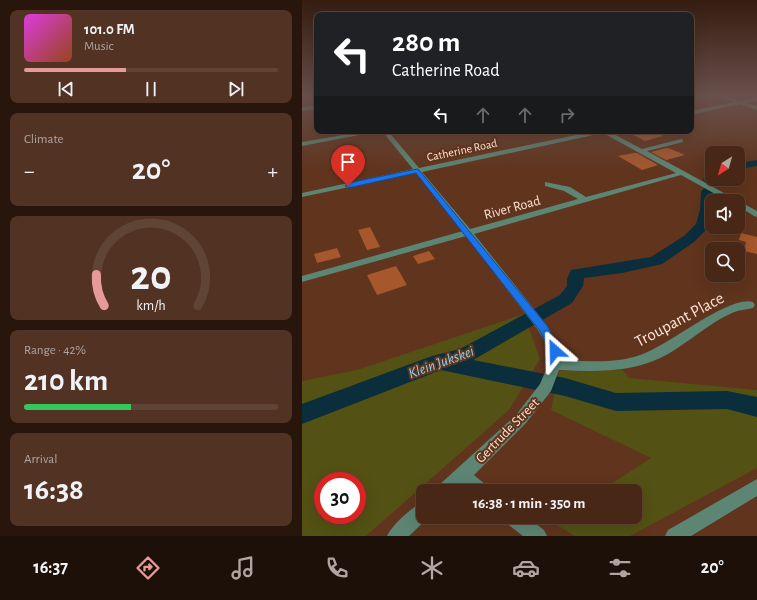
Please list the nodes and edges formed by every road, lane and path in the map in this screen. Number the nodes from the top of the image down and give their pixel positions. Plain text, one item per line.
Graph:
1 (360, 134) edge
2 (387, 134) edge
3 (589, 134) edge
4 (609, 134) edge
5 (680, 141) dead end
6 (302, 144) edge
7 (640, 151) junction
8 (417, 171) junction
9 (682, 173) junction
10 (548, 184) dead end
11 (721, 194) edge
12 (302, 195) edge
13 (585, 200) junction
14 (745, 207) edge
15 (757, 214) edge
16 (468, 232) junction
17 (302, 279) edge
18 (749, 305) dead end
19 (550, 375) junction
20 (462, 475) junction
21 (452, 484) edge
22 (472, 484) edge
23 (757, 487) edge
24 (416, 518) edge
25 (522, 524) edge
26 (396, 536) edge
27 (538, 536) edge
28 (674, 536) edge

1 - 6 street
2 - 8 street
3 - 8 street, Catherine Road
4 - 7 street
5 - 7 street
7 - 9 street
8 - 12 street, Catherine Road
8 - 16 street
9 - 11 street
9 - 13 street, River Road
10 - 13 street
13 - 16 street, River Road
14 - 15 street
16 - 17 street, River Road
16 - 19 street
18 - 19 street, Troupant Place
19 - 20 street, Gertrude Street
20 - 21 street, Gertrude Street
20 - 22 street
23 - 28 street
24 - 26 street
25 - 27 street

